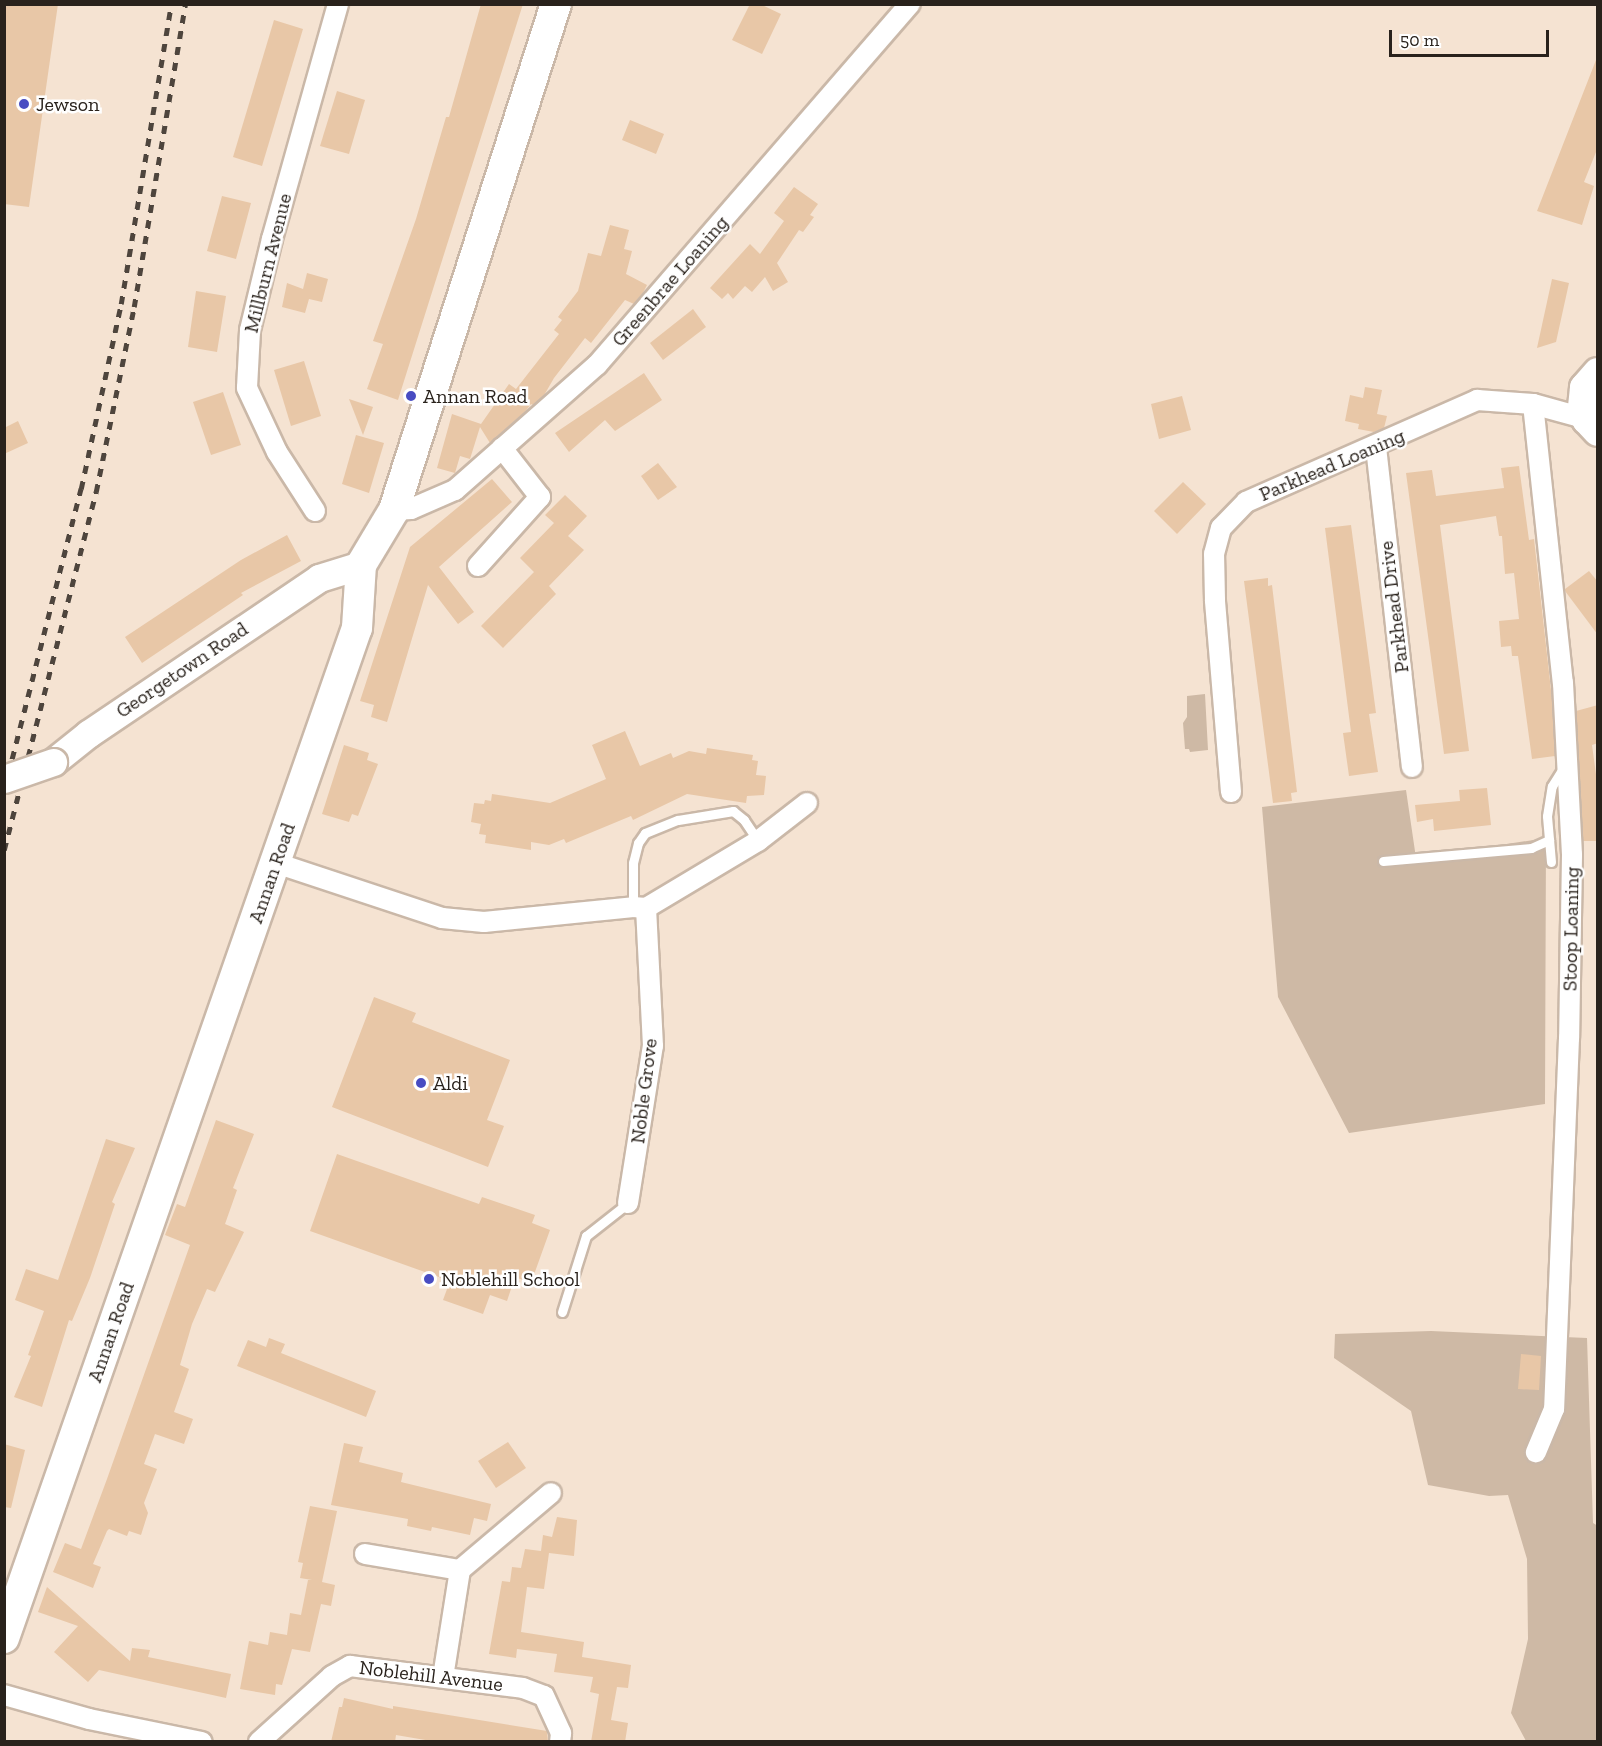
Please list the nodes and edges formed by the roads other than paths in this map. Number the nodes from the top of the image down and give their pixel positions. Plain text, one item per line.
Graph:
1 (338, 4) edge
2 (556, 4) edge
3 (910, 4) edge
4 (1593, 393) edge
5 (1533, 404) junction
6 (1376, 447) junction
7 (502, 448) junction
8 (394, 510) junction
9 (315, 511) dead end
10 (361, 565) junction
11 (478, 566) dead end
12 (1567, 762) junction
13 (1412, 767) dead end
14 (4, 779) edge
15 (1231, 792) dead end
16 (807, 802) dead end
17 (1549, 840) junction
18 (758, 841) junction
19 (1383, 861) dead end
20 (1551, 862) dead end
21 (276, 863) junction
22 (640, 907) junction
23 (628, 1203) joint
24 (562, 1312) dead end
25 (1536, 1452) dead end
26 (550, 1493) dead end
27 (365, 1554) dead end
28 (460, 1570) junction
29 (4, 1638) edge
30 (443, 1677) junction
31 (4, 1695) edge
32 (197, 1741) edge
33 (260, 1742) edge
34 (560, 1742) edge

1 - 9 street, Millburn Avenue
2 - 8 main road, Annan Road
3 - 7 street, Greenbrae Loaning
4 - 5 street, Parkhead Loaning
5 - 6 street, Parkhead Loaning
5 - 12 street, Stoop Loaning
6 - 13 street, Parkhead Drive
6 - 15 street, Parkhead Loaning
7 - 8 street, Greenbrae Loaning
7 - 11 street
8 - 10 main road, Annan Road
10 - 14 street, Georgetown Road, bridge
10 - 21 main road, Annan Road
12 - 17 lane
12 - 25 street, Stoop Loaning
16 - 18 street
17 - 19 lane
17 - 20 lane
18 - 22 street
18 - 22 lane
21 - 22 street
21 - 29 main road, Annan Road
22 - 23 street, Noble Grove
23 - 24 lane
26 - 28 street
27 - 28 street
28 - 30 street
30 - 33 street, Noblehill Avenue
30 - 34 street, Noblehill Avenue
31 - 32 street

